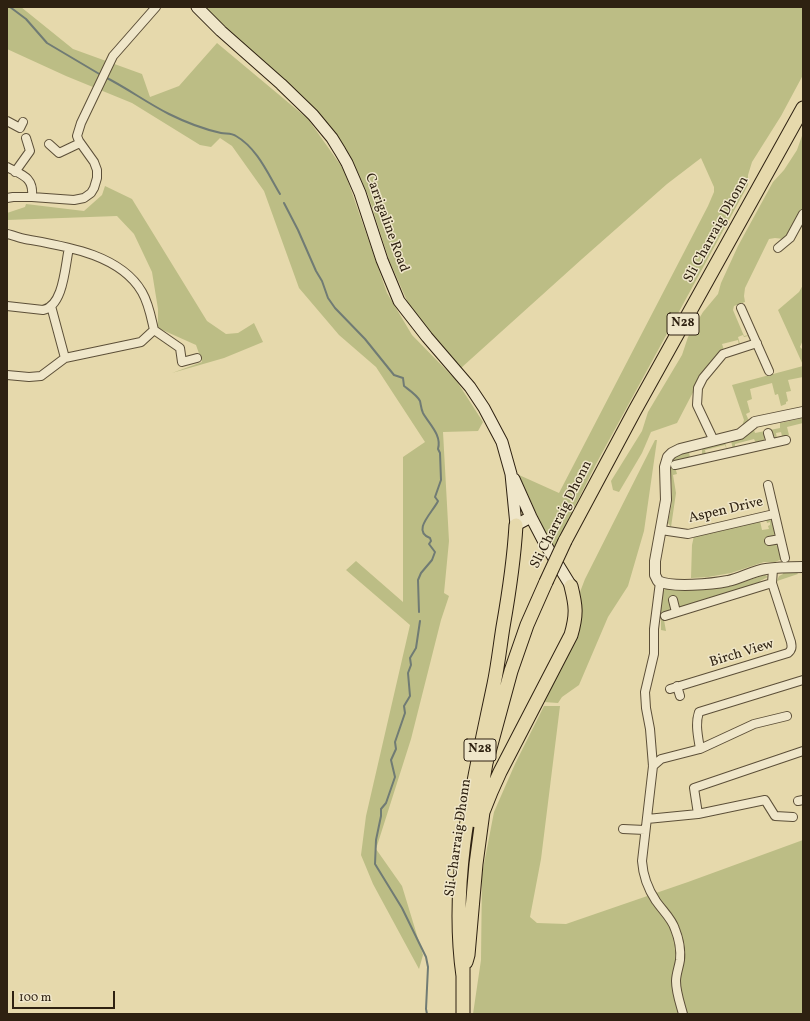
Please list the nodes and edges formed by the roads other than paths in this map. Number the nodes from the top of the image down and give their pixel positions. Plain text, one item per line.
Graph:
1 (156, 7) edge
2 (198, 7) edge
3 (803, 108) edge
4 (7, 120) edge
5 (20, 128) dead end
6 (26, 138) dead end
7 (80, 143) junction
8 (49, 144) dead end
9 (7, 167) edge
10 (15, 172) junction
11 (32, 197) junction
12 (7, 198) edge
13 (803, 214) edge
14 (7, 234) edge
15 (69, 248) junction
16 (778, 248) dead end
17 (7, 306) edge
18 (51, 306) junction
19 (741, 308) dead end
20 (154, 330) junction
21 (757, 343) junction
22 (65, 358) junction
23 (197, 358) dead end
24 (769, 371) dead end
25 (7, 375) edge
26 (803, 412) edge
27 (768, 433) dead end
28 (786, 440) dead end
29 (714, 441) junction
30 (771, 443) junction
31 (694, 445) junction
32 (698, 460) junction
33 (675, 465) dead end
34 (511, 474) junction
35 (768, 485) dead end
36 (774, 514) junction
37 (531, 518) junction
38 (516, 525) junction
39 (661, 530) junction
40 (780, 539) junction
41 (769, 541) dead end
42 (785, 563) junction
43 (803, 567) edge
44 (773, 569) junction
45 (660, 582) junction
46 (772, 583) junction
47 (571, 586) joint
48 (673, 600) dead end
49 (676, 612) junction
50 (665, 616) dead end
51 (803, 671) edge
52 (803, 679) edge
53 (680, 696) dead end
54 (787, 716) dead end
55 (700, 749) junction
56 (803, 751) edge
57 (652, 766) junction
58 (698, 814) junction
59 (793, 817) dead end
60 (647, 819) junction
61 (623, 829) dead end
62 (645, 830) junction
63 (463, 976) junction
64 (463, 1014) edge
65 (683, 1014) edge

1 - 7 street
2 - 34 main road, Carrigaline Road
3 - 63 highway, Sli Charraig Dhonn / N28, bridge
4 - 5 street
6 - 10 street
7 - 8 street
7 - 11 street
9 - 10 street
10 - 11 street
11 - 12 street
13 - 16 street
14 - 15 street
15 - 18 street
15 - 20 street
17 - 18 street
18 - 22 street
19 - 21 street
20 - 22 street
20 - 23 street
21 - 24 street
21 - 29 street
22 - 25 street
26 - 29 street
27 - 30 street
28 - 30 street
29 - 31 street
30 - 32 street
31 - 32 street
31 - 39 street
32 - 33 street
34 - 37 main road, Carrigaline Road
34 - 38 main road, Carrigaline Road
35 - 36 street, Aspen Drive
36 - 39 street, Aspen Drive
36 - 40 street, Aspen Drive
37 - 38 main road
37 - 47 main road, Carrigaline Road
38 - 63 highway, N28
39 - 45 street
40 - 41 street
40 - 42 street, Aspen Drive
42 - 43 street
42 - 44 street
44 - 45 street
44 - 46 street, Birch View
45 - 57 street
46 - 49 street
46 - 53 street, Birch View
47 - 63 highway, N28
48 - 49 street
49 - 50 street
51 - 52 street
52 - 55 street
54 - 55 street
55 - 57 street
56 - 58 street
57 - 60 street
58 - 59 street
58 - 60 street
60 - 62 street
61 - 62 street
62 - 65 street
63 - 64 highway, N28

